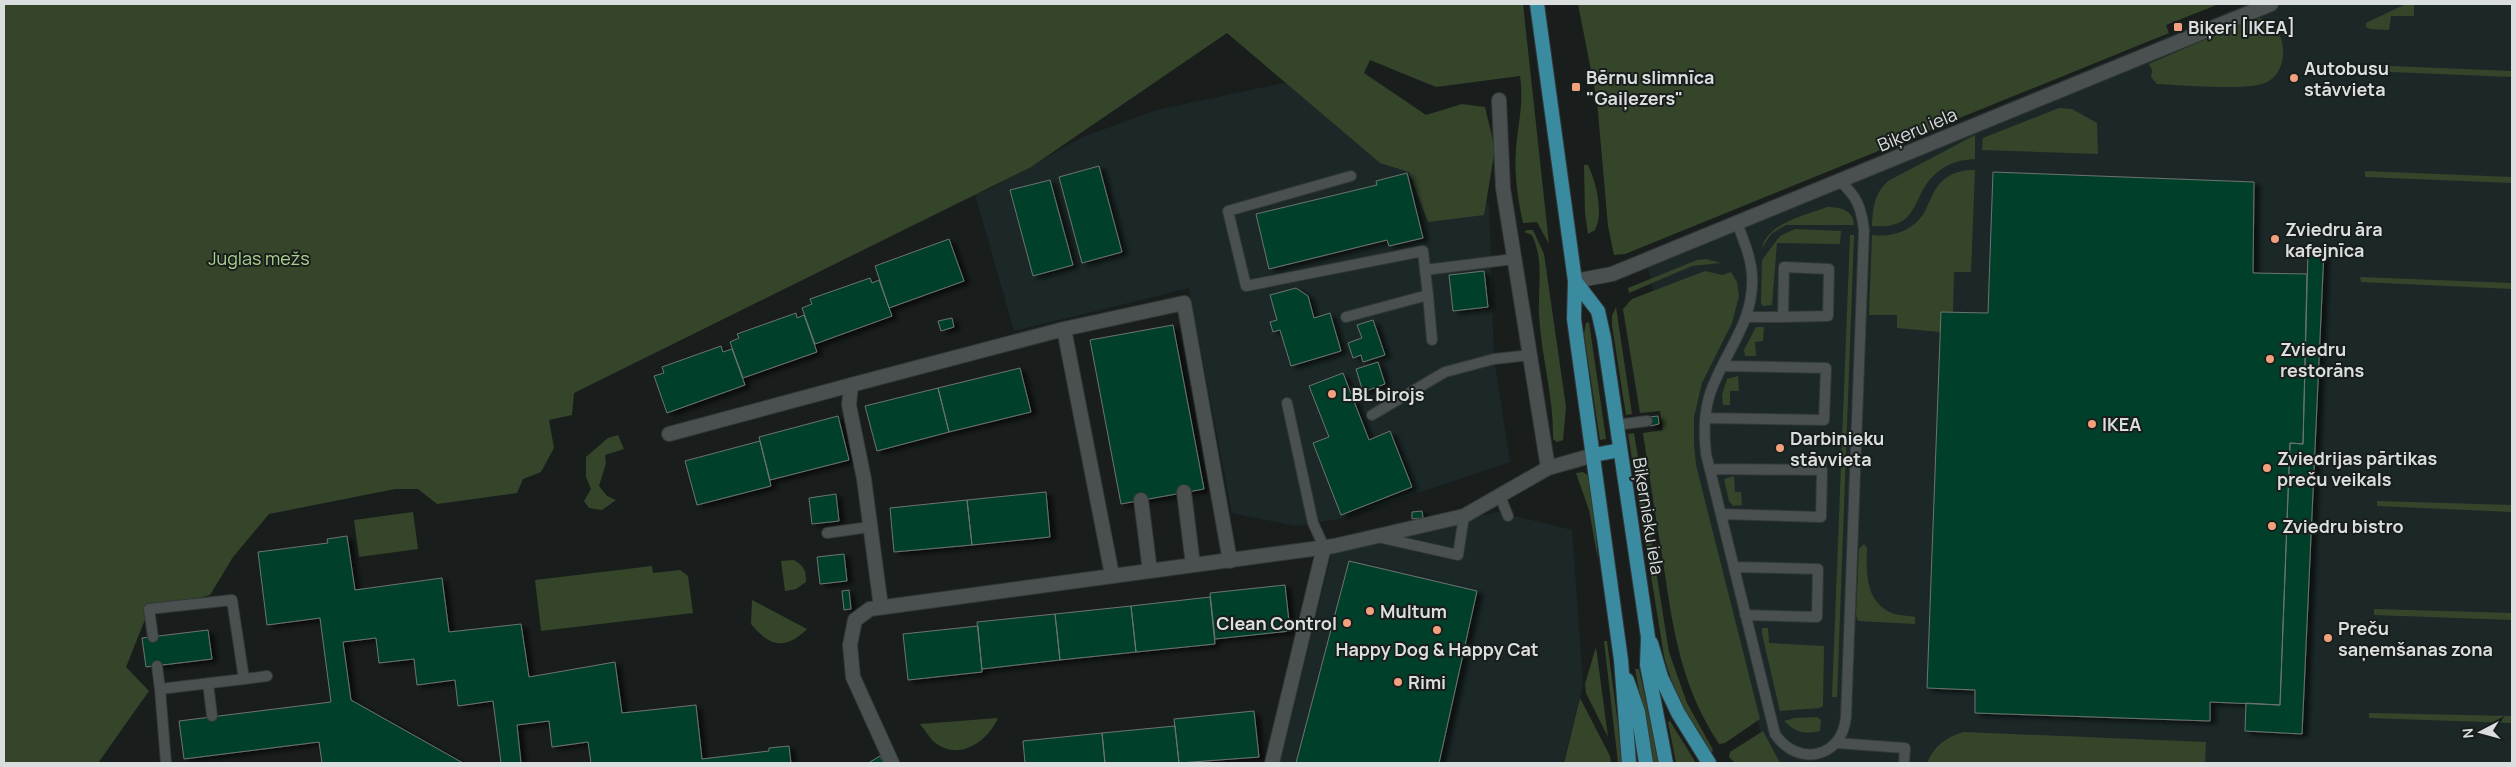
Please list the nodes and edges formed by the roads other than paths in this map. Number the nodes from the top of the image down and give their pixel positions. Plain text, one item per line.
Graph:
1 (1537, 4) edge
2 (2271, 4) edge
3 (1499, 100) dead end
4 (1351, 176) dead end
5 (1840, 181) junction
6 (1737, 223) junction
7 (1514, 259) junction
8 (1425, 270) junction
9 (1575, 281) junction
10 (1428, 295) junction
11 (1346, 317) dead end
12 (1746, 317) junction
13 (1783, 317) junction
14 (1064, 329) junction
15 (1432, 340) dead end
16 (1530, 355) junction
17 (1723, 366) junction
18 (851, 385) junction
19 (1287, 403) dead end
20 (1372, 415) dead end
21 (1705, 418) junction
22 (1647, 421) dead end
23 (1616, 425) junction
24 (668, 434) dead end
25 (1620, 450) junction
26 (1594, 455) junction
27 (1548, 468) junction
28 (1710, 469) junction
29 (1184, 492) dead end
30 (1500, 496) junction
31 (1141, 500) dead end
32 (1721, 514) junction
33 (1464, 516) junction
34 (1508, 516) dead end
35 (869, 528) junction
36 (827, 533) dead end
37 (1378, 537) junction
38 (1324, 547) junction
39 (1230, 561) junction
40 (1193, 565) junction
41 (1734, 567) junction
42 (1150, 571) junction
43 (1112, 575) junction
44 (881, 607) junction
45 (1745, 615) junction
46 (153, 637) dead end
47 (1648, 637) junction
48 (1621, 660) junction
49 (157, 666) dead end
50 (267, 676) dead end
51 (244, 679) junction
52 (208, 683) junction
53 (160, 689) junction
54 (212, 716) dead end
55 (1836, 743) junction
56 (1818, 760) edge
57 (166, 763) edge
58 (892, 763) edge
59 (1272, 763) edge
60 (1629, 763) edge
61 (1646, 763) edge
62 (1666, 763) edge
63 (1709, 763) edge
64 (1904, 763) edge

1 - 9 main road, Biķernieku iela
2 - 5 street, Biķeru iela
3 - 7 street
4 - 8 lane
5 - 6 street, Biķeru iela
5 - 55 lane
6 - 9 street, Biķeru iela
6 - 12 lane
7 - 8 lane
7 - 16 street
8 - 10 lane
9 - 23 main road, Biķernieku iela
9 - 26 main road, Biķernieku iela
10 - 11 lane
10 - 15 lane
12 - 13 lane
12 - 17 lane
13 - 13 lane
14 - 18 street
14 - 39 street
14 - 43 street
16 - 20 lane
16 - 27 street
17 - 21 lane
17 - 21 lane
18 - 24 street
18 - 35 street
19 - 38 lane
21 - 28 lane
22 - 23 lane
23 - 25 main road, Biķernieku iela
25 - 26 main road
25 - 47 main road, Biķernieku iela
26 - 27 street
26 - 48 main road, Biķernieku iela
27 - 30 street
28 - 32 lane
28 - 32 lane
29 - 40 street
30 - 33 street
30 - 34 lane
31 - 42 street
32 - 41 lane
33 - 37 street
33 - 37 lane
35 - 36 lane
35 - 44 street
37 - 38 street
38 - 39 street
38 - 59 street
39 - 40 street
40 - 42 street
41 - 45 lane
41 - 45 lane
42 - 43 street
43 - 44 street
44 - 58 street
45 - 56 lane
46 - 51 lane
47 - 62 main road, Biķernieku iela
47 - 63 main road
48 - 60 main road, Biķernieku iela
48 - 61 main road, Biķernieku iela
49 - 53 lane
50 - 51 lane
51 - 52 lane
52 - 53 lane
52 - 54 lane
53 - 57 lane
55 - 56 lane
55 - 64 lane

